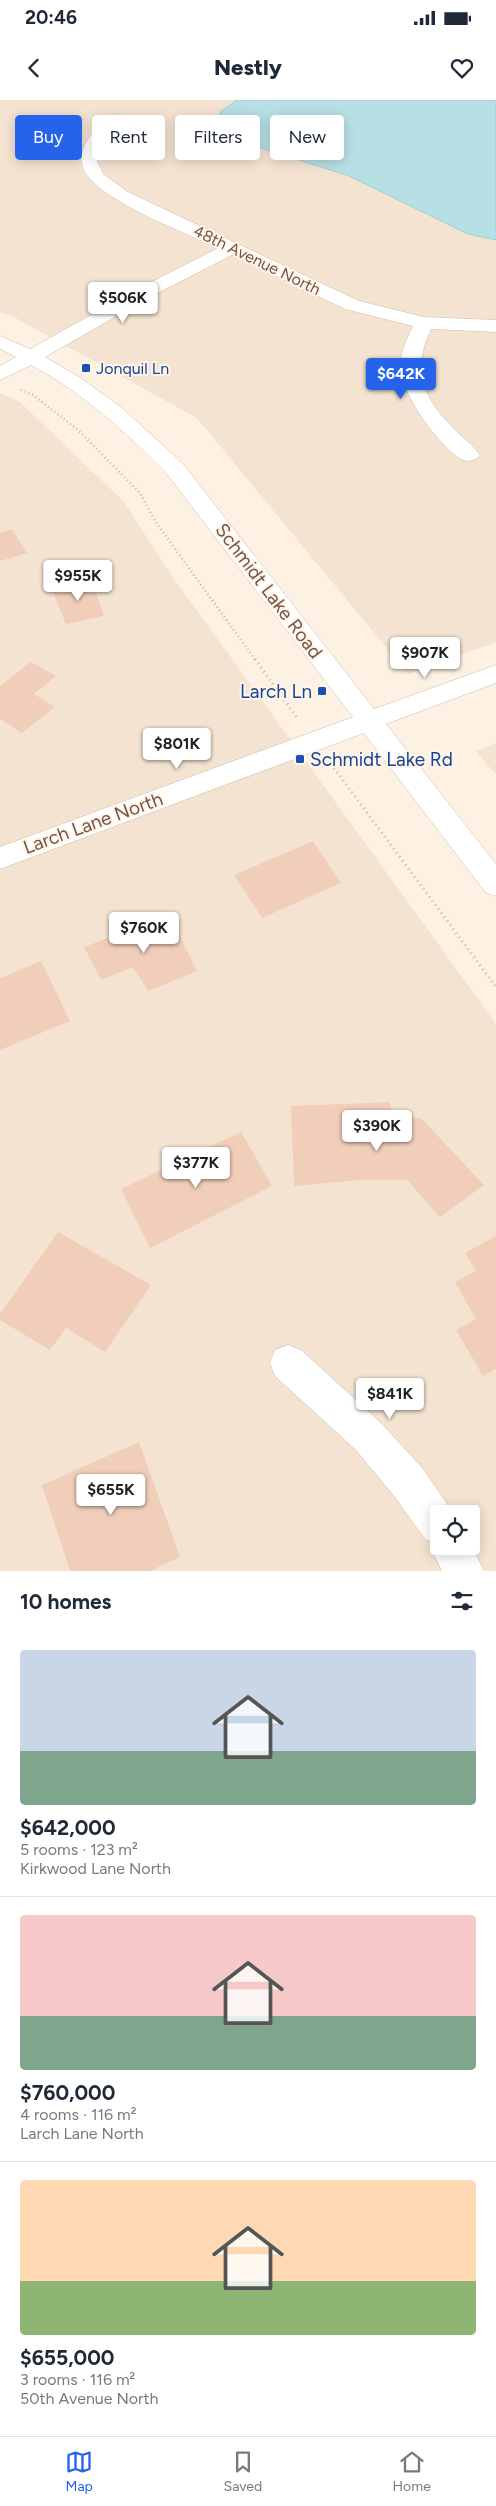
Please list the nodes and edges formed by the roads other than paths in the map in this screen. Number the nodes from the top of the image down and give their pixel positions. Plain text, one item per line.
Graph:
1 (92, 145) edge
2 (232, 248) junction
3 (424, 323) junction
4 (496, 326) edge
5 (0, 342) edge
6 (33, 356) junction
7 (0, 374) edge
8 (469, 455) dead end
9 (496, 674) edge
10 (368, 721) junction
11 (0, 858) edge
12 (496, 885) edge
13 (288, 1363) dead end
14 (430, 1512) edge
15 (455, 1555) edge
16 (464, 1571) edge

1 - 2 street, 48th Avenue North
2 - 3 street, 48th Avenue North
2 - 6 street
3 - 4 street, 48th Avenue North
3 - 8 street
5 - 6 street, Schmidt Lake Road
6 - 7 street
6 - 10 street, Schmidt Lake Road
9 - 10 street, Larch Lane North
10 - 11 street, Larch Lane North
10 - 12 street, Schmidt Lake Road
13 - 14 street
15 - 16 street

